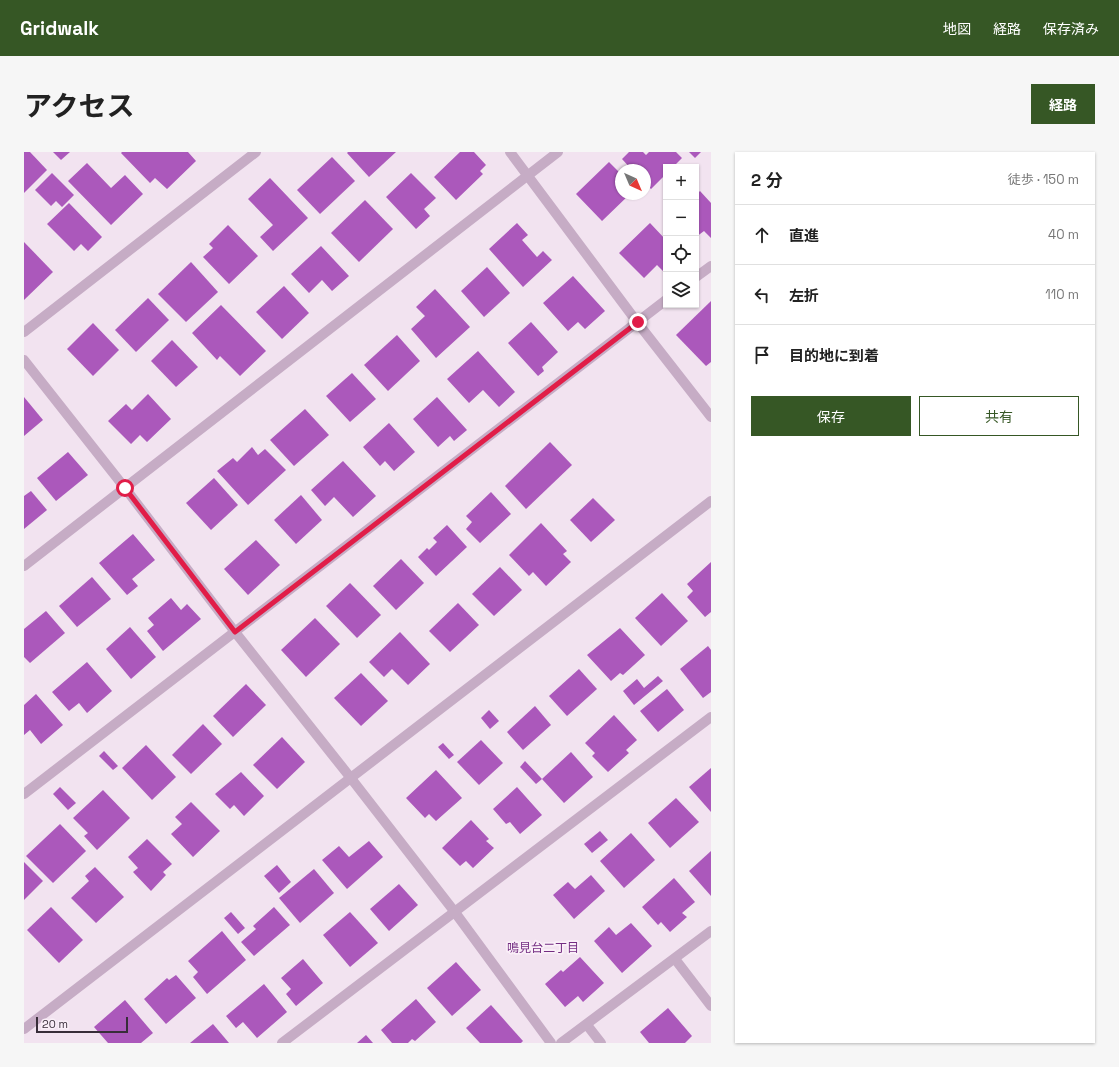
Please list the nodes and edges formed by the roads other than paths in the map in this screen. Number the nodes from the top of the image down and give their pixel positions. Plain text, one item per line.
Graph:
1 (256, 152) edge
2 (510, 152) edge
3 (558, 152) edge
4 (528, 175) junction
5 (711, 266) edge
6 (699, 275) edge
7 (663, 302) edge
8 (638, 322) junction
9 (24, 332) edge
10 (24, 360) edge
11 (711, 417) edge
12 (125, 488) junction
13 (711, 501) edge
14 (24, 566) edge
15 (235, 632) junction
16 (711, 716) edge
17 (350, 777) junction
18 (24, 794) edge
19 (454, 911) junction
20 (711, 931) edge
21 (675, 959) junction
22 (711, 1006) edge
23 (587, 1025) junction
24 (24, 1029) edge
25 (282, 1043) edge
26 (550, 1043) edge
27 (561, 1043) edge
28 (601, 1043) edge

1 - 9 street
2 - 4 street
3 - 4 street
4 - 8 street
4 - 12 street
5 - 6 street
7 - 8 street
8 - 11 street
8 - 15 street
10 - 12 street
12 - 14 street
12 - 15 street
13 - 17 street
15 - 17 street
15 - 18 street
16 - 19 street
17 - 19 street
17 - 24 street
19 - 25 street
19 - 26 street
20 - 21 street
21 - 22 street
21 - 23 street
23 - 27 street
23 - 28 street

